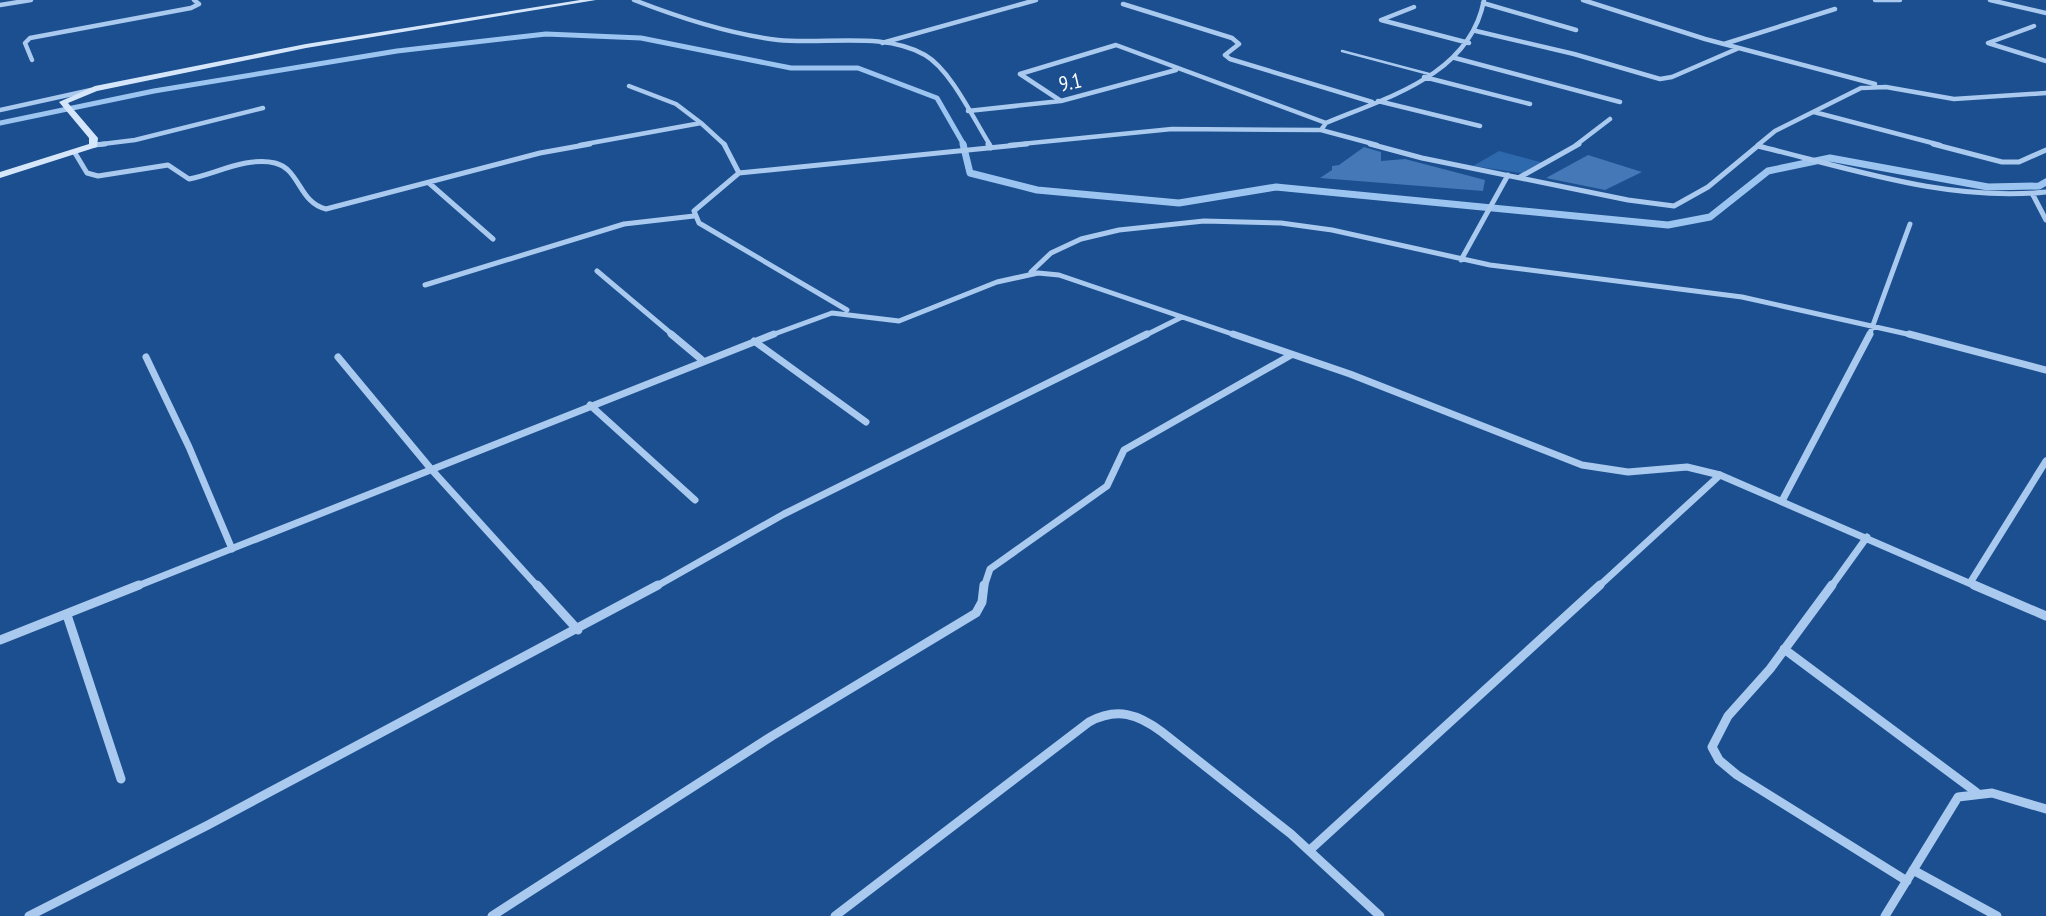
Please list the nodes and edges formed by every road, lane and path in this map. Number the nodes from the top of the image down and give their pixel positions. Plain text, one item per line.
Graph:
1 (31, 0) edge
2 (194, 0) edge
3 (593, 0) edge
4 (634, 0) edge
5 (1036, 0) edge
6 (1583, 0) edge
7 (1875, 0) edge
8 (1900, 0) edge
9 (1990, 0) edge
10 (22, 1) edge
11 (1483, 1) edge
12 (1123, 4) dead end
13 (0, 5) edge
14 (1414, 7) dead end
15 (1835, 9) dead end
16 (2046, 13) edge
17 (2034, 26) dead end
18 (1576, 30) dead end
19 (1476, 31) junction
20 (1469, 43) junction
21 (879, 44) junction
22 (1723, 44) junction
23 (1740, 48) junction
24 (1342, 51) dead end
25 (1455, 58) junction
26 (32, 60) dead end
27 (2046, 61) edge
28 (1177, 70) junction
29 (1426, 76) junction
30 (628, 86) dead end
31 (1886, 87) junction
32 (95, 89) junction
33 (2046, 93) edge
34 (1061, 101) junction
35 (1375, 102) junction
36 (1620, 102) dead end
37 (1530, 104) dead end
38 (263, 108) dead end
39 (0, 110) edge
40 (968, 111) junction
41 (1813, 112) junction
42 (1609, 119) dead end
43 (701, 123) junction
44 (1326, 123) junction
45 (1480, 126) dead end
46 (1321, 130) junction
47 (94, 145) junction
48 (1759, 146) junction
49 (991, 148) junction
50 (2046, 150) edge
51 (75, 153) junction
52 (739, 173) junction
53 (0, 175) edge
54 (1508, 175) junction
55 (1520, 178) junction
56 (429, 183) junction
57 (2046, 192) edge
58 (2033, 195) junction
59 (694, 216) junction
60 (2046, 220) edge
61 (1910, 224) dead end
62 (493, 239) dead end
63 (1461, 260) junction
64 (597, 271) dead end
65 (1031, 271) junction
66 (425, 285) dead end
67 (851, 312) junction
68 (1182, 317) junction
69 (1875, 324) junction
70 (754, 341) junction
71 (1291, 355) junction
72 (146, 357) dead end
73 (338, 357) dead end
74 (702, 360) junction
75 (2046, 370) edge
76 (590, 405) junction
77 (866, 422) dead end
78 (2046, 461) edge
79 (431, 469) junction
80 (1720, 475) junction
81 (695, 500) dead end
82 (1782, 501) junction
83 (1867, 537) junction
84 (232, 549) junction
85 (1970, 583) junction
86 (66, 615) junction
87 (2046, 615) edge
88 (578, 630) junction
89 (0, 640) edge
90 (1784, 649) junction
91 (121, 779) dead end
92 (1976, 792) junction
93 (2046, 809) edge
94 (1311, 849) junction
95 (1913, 870) junction
96 (1906, 881) junction
97 (29, 916) edge
98 (492, 916) edge
99 (835, 916) edge
100 (1380, 916) edge
101 (1885, 916) edge
102 (1997, 916) edge

1 - 10 street
2 - 26 street
3 - 32 main road
4 - 21 street
5 - 21 street
6 - 22 street
7 - 8 street
9 - 16 street
10 - 13 street
11 - 18 street
11 - 19 street
12 - 35 street
14 - 20 street
15 - 22 street
17 - 27 street
19 - 20 street
19 - 23 street
20 - 25 street
21 - 40 street
22 - 23 street
23 - 31 street
24 - 29 lane
25 - 29 street
25 - 36 street
28 - 34 street, 9.1
28 - 34 street
28 - 44 street
29 - 35 street
29 - 37 street
30 - 43 street
31 - 33 street
31 - 41 street
32 - 39 street
32 - 47 main road
34 - 40 street, 9.1
35 - 44 street
35 - 45 street
38 - 47 street
40 - 49 street
41 - 48 street
41 - 50 street
42 - 55 street
43 - 52 street
43 - 56 street
44 - 46 street
46 - 49 street
46 - 54 street
47 - 51 main road
48 - 55 street
48 - 58 street
49 - 52 street
51 - 53 main road
51 - 56 street
52 - 59 street
54 - 55 street
54 - 63 street
56 - 62 street
57 - 58 street
58 - 60 street
59 - 66 street
59 - 67 street
61 - 69 street
63 - 65 street
63 - 69 street
64 - 74 street
65 - 67 street
65 - 68 street
67 - 70 street
68 - 71 street
68 - 88 street
69 - 75 street
69 - 82 street
70 - 74 street
70 - 77 street
71 - 80 street
71 - 98 street
72 - 84 street
73 - 79 street
74 - 76 street
76 - 79 street
76 - 81 street
78 - 85 street
79 - 84 street
79 - 88 street
80 - 82 street
80 - 94 street
82 - 83 street
83 - 85 street
83 - 90 street
84 - 86 street
85 - 87 street
86 - 89 street
86 - 91 street
88 - 97 street
90 - 92 street
90 - 96 street
92 - 93 street
92 - 95 street
94 - 99 street
94 - 100 street
95 - 96 street
95 - 102 street
96 - 101 street

